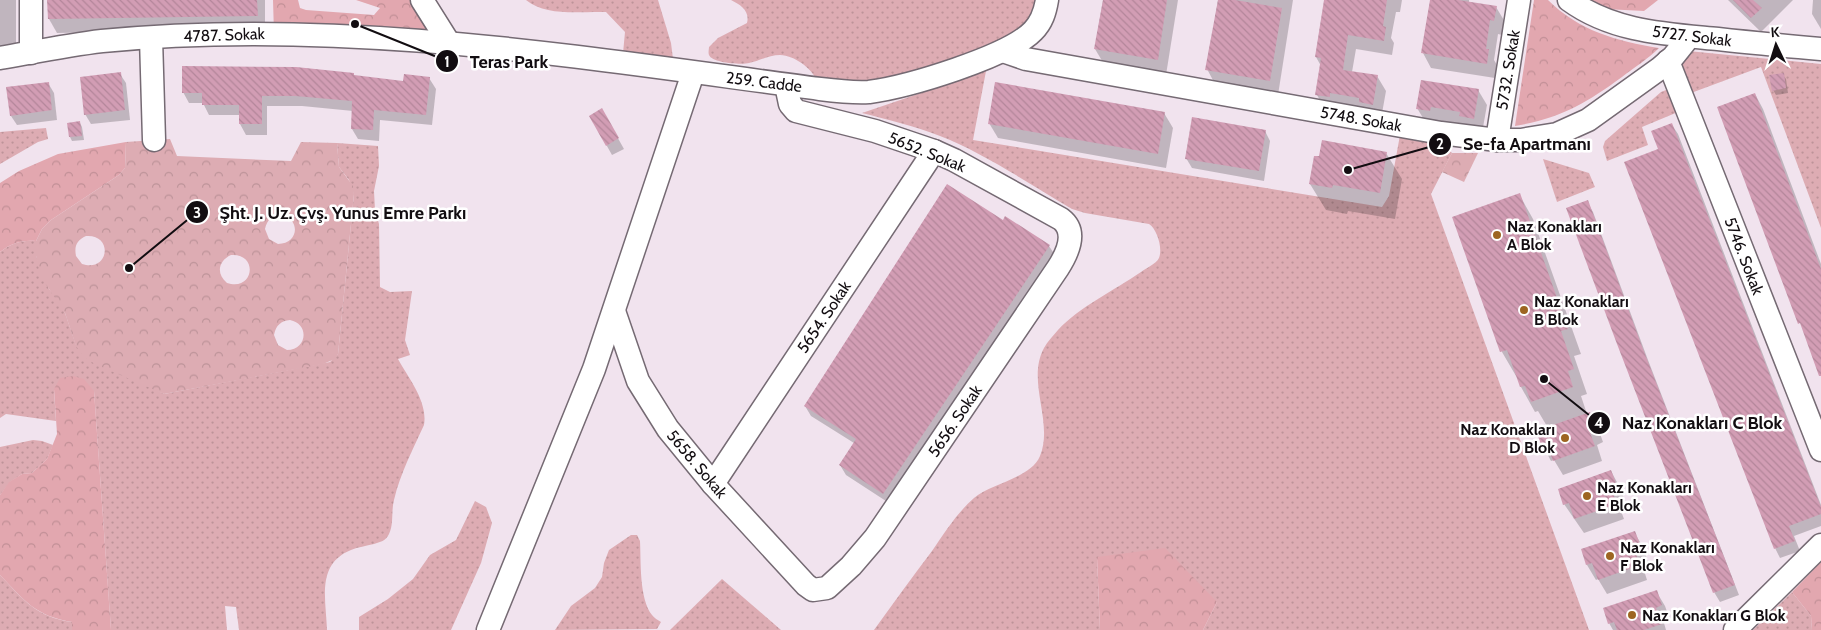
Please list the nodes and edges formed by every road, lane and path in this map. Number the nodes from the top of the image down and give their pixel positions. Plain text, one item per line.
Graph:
1 (30, 0) edge
2 (422, 0) edge
3 (1048, 0) edge
4 (1519, 0) edge
5 (1569, 0) edge
6 (1689, 36) junction
7 (152, 38) junction
8 (449, 42) junction
9 (1821, 49) edge
10 (1003, 51) junction
11 (31, 53) junction
12 (0, 58) edge
13 (1668, 61) junction
14 (693, 73) junction
15 (786, 85) junction
16 (154, 140) dead end
17 (1497, 140) junction
18 (934, 151) junction
19 (1069, 234) joint
20 (614, 310) junction
21 (1821, 450) edge
22 (713, 484) junction
23 (1821, 545) edge
24 (818, 590) joint
25 (488, 630) edge
26 (1735, 630) edge

1 - 11 street
2 - 8 street
3 - 10 street, 259. Cadde
4 - 17 street, 5732. Sokak
5 - 6 street, 5727. Sokak
6 - 9 street, 5727. Sokak
6 - 13 street, 5748. Sokak
7 - 8 street, 4787. Sokak
7 - 11 street, 4787. Sokak
7 - 16 street
8 - 14 street, 259. Cadde
10 - 15 street, 259. Cadde
10 - 17 street, 5748. Sokak
11 - 12 street, 4787. Sokak
13 - 17 street, 5748. Sokak
13 - 21 street, 5746. Sokak
14 - 15 street, 259. Cadde
14 - 20 street
15 - 18 street, 5652. Sokak
18 - 19 street, 5652. Sokak
18 - 22 street, 5654. Sokak
19 - 24 street, 5656. Sokak
20 - 22 street, 5658. Sokak
20 - 25 street
22 - 24 street, 5658. Sokak
23 - 26 street

